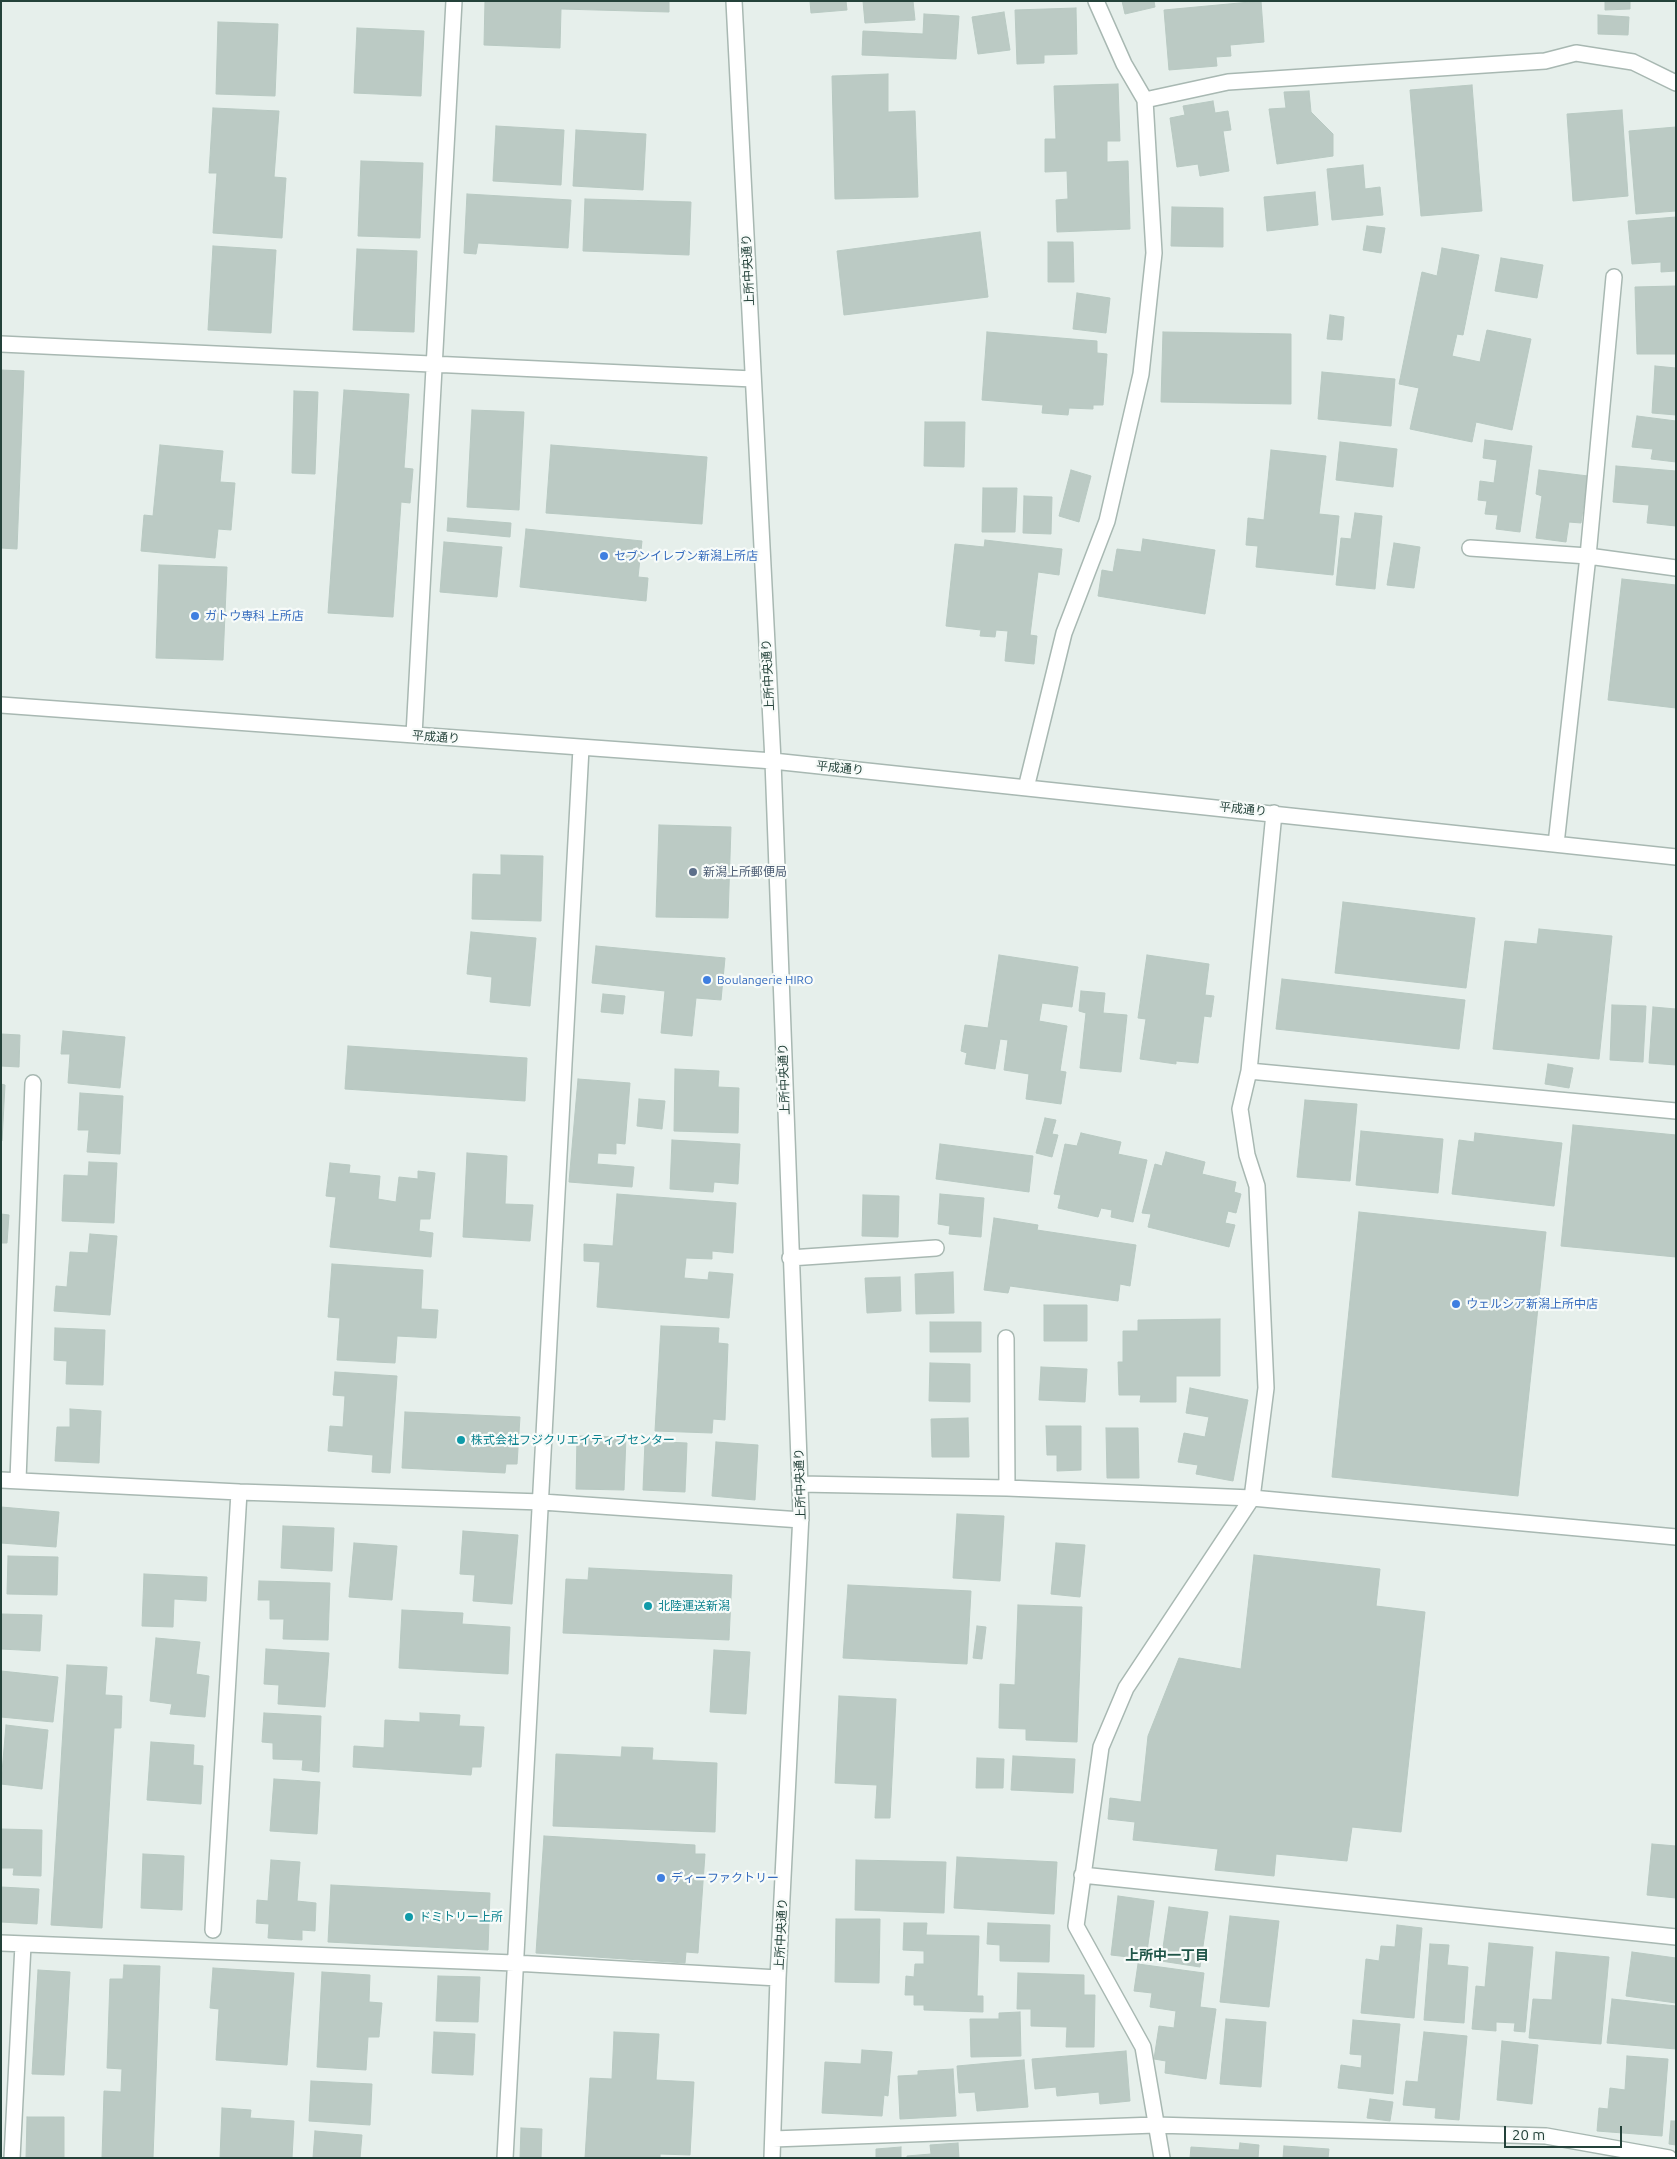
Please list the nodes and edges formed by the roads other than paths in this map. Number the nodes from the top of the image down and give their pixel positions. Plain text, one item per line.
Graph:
1 (454, 1) edge
2 (734, 1) edge
3 (1096, 1) edge
4 (1676, 84) edge
5 (1145, 100) junction
6 (1614, 277) dead end
7 (1, 344) edge
8 (435, 364) junction
9 (753, 379) junction
10 (1470, 548) dead end
11 (1588, 556) junction
12 (1676, 568) edge
13 (1, 705) edge
14 (414, 735) junction
15 (581, 748) junction
16 (773, 760) junction
17 (1026, 788) junction
18 (1274, 813) junction
19 (1556, 844) junction
20 (1676, 857) edge
21 (1249, 1071) junction
22 (33, 1083) dead end
23 (1676, 1111) edge
24 (936, 1248) dead end
25 (790, 1258) junction
26 (1006, 1338) dead end
27 (1, 1480) edge
28 (18, 1480) junction
29 (800, 1484) junction
30 (1007, 1488) junction
31 (239, 1492) junction
32 (1252, 1498) junction
33 (542, 1502) junction
34 (801, 1520) junction
35 (1676, 1537) edge
36 (1082, 1875) junction
37 (213, 1930) dead end
38 (1676, 1937) edge
39 (1, 1943) edge
40 (23, 1945) junction
41 (514, 1963) junction
42 (778, 1978) junction
43 (1155, 2125) junction
44 (773, 2139) junction
45 (12, 2158) edge
46 (505, 2158) edge
47 (772, 2158) edge
48 (1162, 2158) edge
49 (1669, 2158) edge

1 - 8 street
2 - 9 street, 上所中央通り
3 - 5 street
4 - 5 street
5 - 17 street
6 - 11 street
7 - 8 street
8 - 9 street
8 - 14 street
9 - 16 street, 上所中央通り
10 - 11 street
11 - 12 street
11 - 19 street
13 - 14 street, 平成通り
14 - 15 street, 平成通り
15 - 16 street, 平成通り
15 - 33 street
16 - 17 street, 平成通り
16 - 25 street, 上所中央通り
17 - 18 street, 平成通り
18 - 19 street, 平成通り
18 - 21 street
19 - 20 street, 平成通り
21 - 23 street
21 - 32 street
22 - 28 street
24 - 25 street
25 - 29 street, 上所中央通り
26 - 30 street
27 - 28 street
28 - 31 street
29 - 30 street
29 - 34 street, 上所中央通り
30 - 32 street
31 - 33 street
31 - 37 street
32 - 35 street
32 - 36 street
33 - 34 street
33 - 41 street
34 - 42 street, 上所中央通り
36 - 38 street
36 - 43 street
39 - 40 street
40 - 41 street
40 - 45 street
41 - 42 street
41 - 46 street
42 - 44 street, 上所中央通り
43 - 44 street
43 - 48 street
43 - 49 street
44 - 47 street, 上所中央通り

